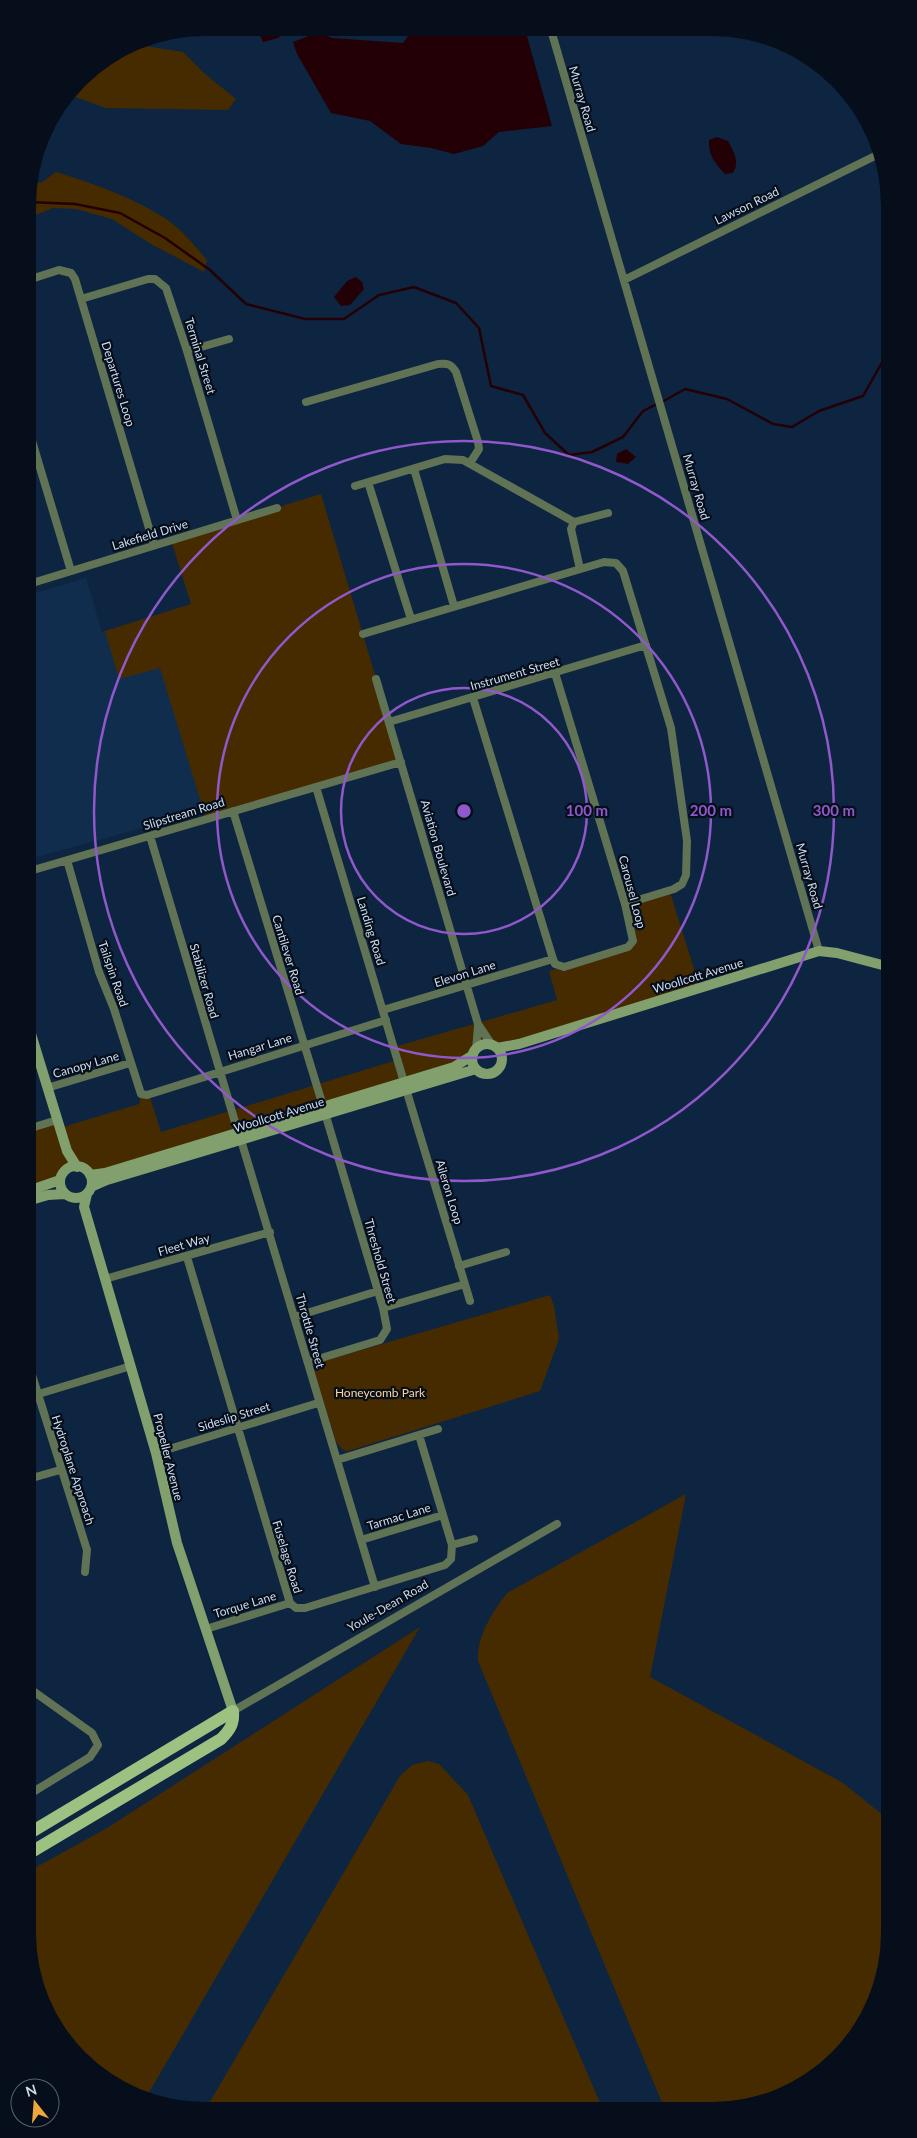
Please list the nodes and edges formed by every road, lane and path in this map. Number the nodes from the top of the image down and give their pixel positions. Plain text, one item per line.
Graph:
1 (553, 36) edge
2 (873, 157) edge
3 (37, 277) edge
4 (624, 280) junction
5 (80, 298) junction
6 (229, 339) dead end
7 (187, 351) junction
8 (306, 402) dead end
9 (37, 457) edge
10 (470, 464) junction
11 (414, 469) junction
12 (368, 482) junction
13 (355, 486) dead end
14 (277, 508) dead end
15 (608, 513) dead end
16 (237, 520) junction
17 (574, 522) junction
18 (154, 545) junction
19 (580, 569) junction
20 (71, 570) junction
21 (37, 581) edge
22 (454, 606) junction
23 (411, 619) junction
24 (363, 634) dead end
25 (646, 645) junction
26 (555, 673) junction
27 (376, 679) dead end
28 (473, 698) junction
29 (389, 722) junction
30 (401, 762) junction
31 (316, 787) junction
32 (233, 811) junction
33 (150, 836) junction
34 (67, 860) junction
35 (37, 869) edge
36 (625, 904) junction
37 (819, 951) junction
38 (553, 959) junction
39 (881, 965) edge
40 (466, 985) junction
41 (383, 1010) junction
42 (386, 1020) junction
43 (478, 1024) junction
44 (519, 1044) junction
45 (303, 1046) junction
46 (495, 1046) junction
47 (475, 1052) junction
48 (37, 1055) edge
49 (502, 1060) junction
50 (130, 1063) junction
51 (476, 1069) junction
52 (219, 1072) junction
53 (405, 1085) junction
54 (47, 1088) junction
55 (142, 1094) joint
56 (324, 1110) junction
57 (57, 1120) junction
58 (36, 1126) edge
59 (239, 1136) junction
60 (67, 1151) junction
61 (77, 1167) junction
62 (66, 1170) junction
63 (90, 1175) junction
64 (60, 1180) junction
65 (36, 1188) edge
66 (89, 1191) junction
67 (70, 1196) junction
68 (36, 1198) edge
69 (84, 1207) junction
70 (270, 1232) junction
71 (506, 1252) dead end
72 (187, 1257) junction
73 (459, 1266) junction
74 (105, 1279) junction
75 (464, 1284) junction
76 (378, 1291) junction
77 (470, 1301) dead end
78 (383, 1308) junction
79 (294, 1317) junction
80 (308, 1362) junction
81 (131, 1366) junction
82 (36, 1395) edge
83 (36, 1399) edge
84 (318, 1403) junction
85 (237, 1428) junction
86 (438, 1429) dead end
87 (419, 1435) junction
88 (156, 1453) junction
89 (337, 1460) junction
90 (60, 1470) junction
91 (36, 1477) edge
92 (443, 1515) junction
93 (557, 1524) dead end
94 (474, 1539) dead end
95 (361, 1540) junction
96 (452, 1545) junction
97 (85, 1572) dead end
98 (375, 1587) junction
99 (290, 1604) junction
100 (206, 1629) junction
101 (36, 1697) edge
102 (232, 1711) junction
103 (36, 1790) edge
104 (36, 1829) edge
105 (36, 1849) edge

1 - 4 street, Murray Road
2 - 4 street, Lawson Road
3 - 5 street, Departures Loop
4 - 37 street, Murray Road
5 - 7 street, Terminal Street
5 - 18 street, Departures Loop
6 - 7 street
7 - 16 street, Terminal Street
8 - 10 street
9 - 20 street
10 - 11 street
10 - 17 street
11 - 12 street
11 - 22 street
12 - 13 street
12 - 23 street
14 - 16 street, Lakefield Drive
15 - 17 street
16 - 18 street, Lakefield Drive
17 - 19 street
18 - 20 street, Lakefield Drive
19 - 22 street
19 - 25 street
20 - 21 street, Lakefield Drive
22 - 23 street
23 - 24 street
25 - 26 street, Instrument Street
25 - 36 street
26 - 28 street, Instrument Street
26 - 36 street, Carousel Loop
27 - 29 street, Aviation Boulevard
28 - 29 street, Instrument Street
28 - 38 street
29 - 30 street, Aviation Boulevard
30 - 31 street, Slipstream Road
30 - 40 street, Aviation Boulevard
31 - 32 street, Slipstream Road
31 - 41 street, Landing Road
32 - 33 street, Slipstream Road
32 - 45 street, Cantilever Road
33 - 34 street, Slipstream Road
33 - 52 street, Stabilizer Road
34 - 35 street, Slipstream Road
34 - 50 street, Tailspin Road
36 - 38 street, Carousel Loop
37 - 39 street, Woollcott Avenue
37 - 44 street, Woollcott Avenue
38 - 40 street, Elevon Lane
40 - 41 street, Elevon Lane
40 - 43 street, Aviation Boulevard
41 - 42 street, Landing Road
42 - 45 street, Hangar Lane
42 - 53 street, Landing Road
43 - 46 street, Aviation Boulevard
43 - 47 street, Aviation Boulevard
44 - 46 street, Woollcott Avenue
44 - 49 street, Woollcott Avenue
45 - 52 street, Hangar Lane
45 - 56 street, Cantilever Road
46 - 47 street, Woollcott Avenue
46 - 49 street
47 - 51 street
47 - 53 street, Woollcott Avenue
48 - 54 street
49 - 51 street, Woollcott Avenue
50 - 54 street, Canopy Lane
50 - 55 street, Tailspin Road
51 - 53 street, Woollcott Avenue
52 - 55 street, Hangar Lane
52 - 59 street, Stabilizer Road
53 - 56 street, Woollcott Avenue
53 - 73 street, Aileron Loop
54 - 57 street
56 - 59 street, Woollcott Avenue
56 - 76 street, Threshold Street
57 - 58 street
57 - 60 street
59 - 63 street, Woollcott Avenue
59 - 66 street, Woollcott Avenue
59 - 70 street, Throttle Street
60 - 61 street
60 - 62 street
61 - 62 street
61 - 63 street
62 - 64 street
63 - 66 street
64 - 65 street
64 - 67 street
66 - 67 street, Woollcott Avenue
66 - 69 street, Propeller Avenue
67 - 68 street, Woollcott Avenue
67 - 69 street
69 - 74 street, Propeller Avenue
70 - 72 street, Fleet Way
70 - 79 street, Throttle Street
71 - 73 street
72 - 74 street, Fleet Way
72 - 85 street, Fuselage Road
73 - 75 street, Aileron Loop
74 - 81 street, Propeller Avenue
75 - 77 street, Aileron Loop
75 - 78 street
76 - 78 street, Threshold Street
76 - 79 street
78 - 80 street, Threshold Street
79 - 80 street, Throttle Street
80 - 84 street, Throttle Street
81 - 82 street
81 - 88 street, Propeller Avenue
83 - 90 street, Hydroplane Approach
84 - 85 street, Sideslip Street
84 - 89 street, Throttle Street
85 - 88 street, Sideslip Street
85 - 99 street, Fuselage Road
86 - 87 street
87 - 89 street
87 - 92 street
88 - 100 street, Propeller Avenue
89 - 95 street, Throttle Street
90 - 91 street
90 - 97 street, Hydroplane Approach
92 - 95 street, Tarmac Lane
92 - 96 street
93 - 102 street, Youle-Dean Road
94 - 96 street
95 - 98 street, Throttle Street
96 - 98 street, Fuselage Road
98 - 99 street, Fuselage Road
99 - 100 street, Torque Lane
100 - 102 street, Propeller Avenue
101 - 103 street
102 - 104 main road, Youle-Dean Road
102 - 105 main road

